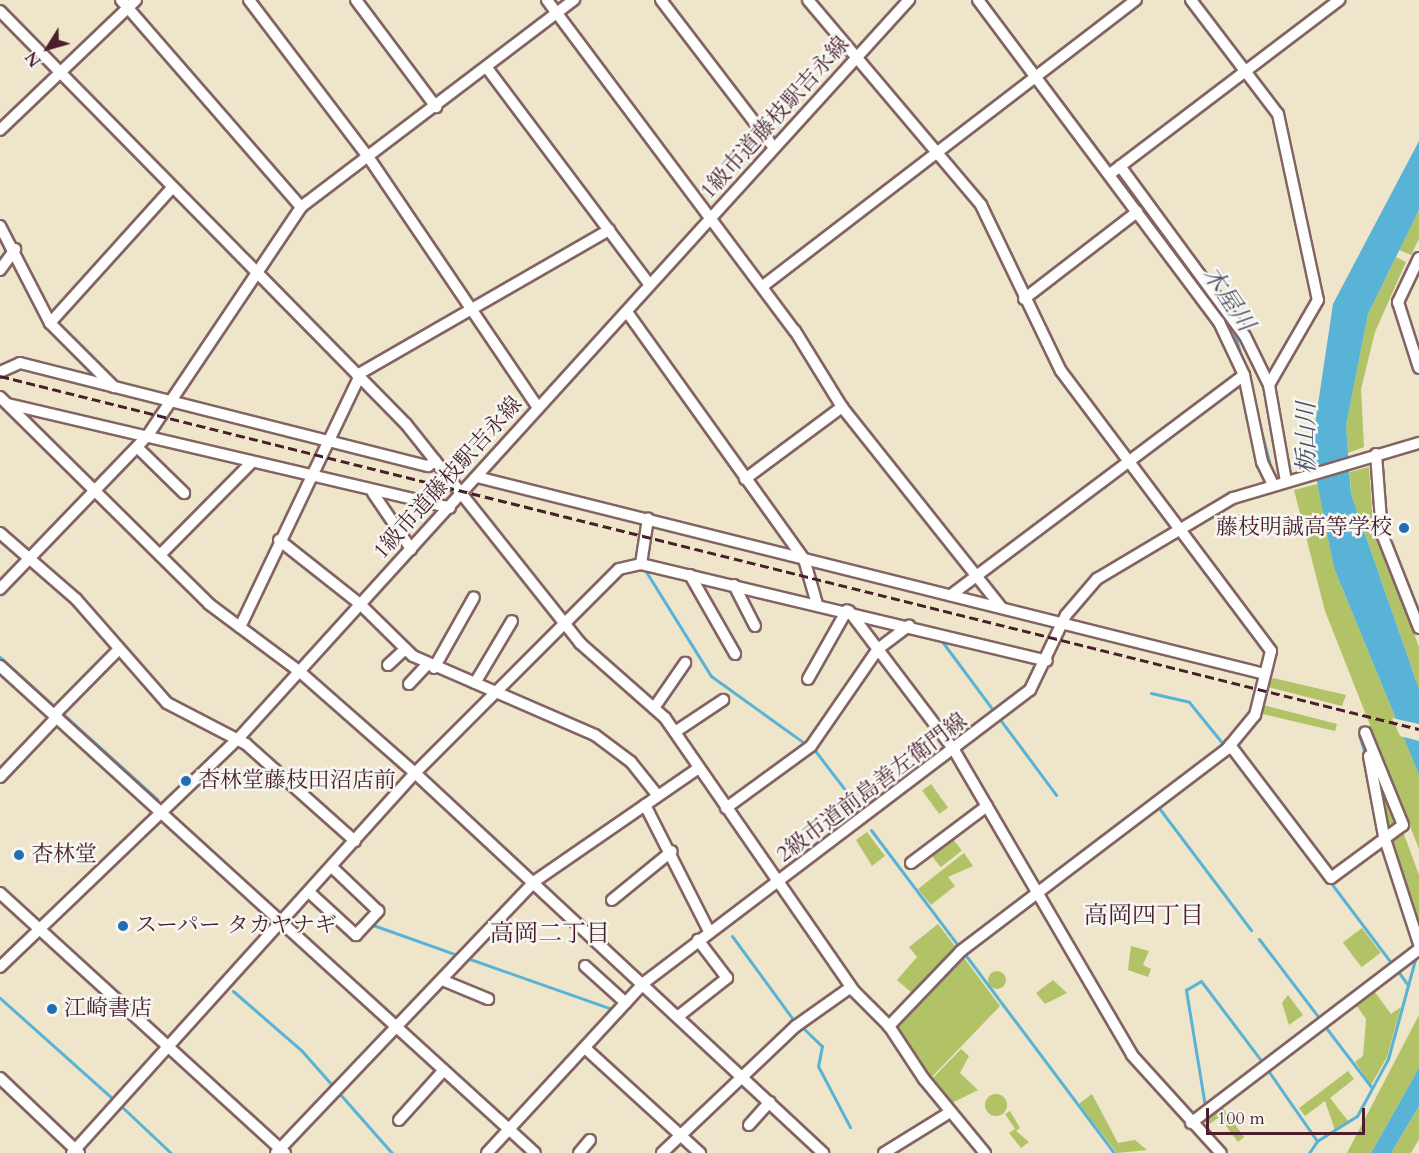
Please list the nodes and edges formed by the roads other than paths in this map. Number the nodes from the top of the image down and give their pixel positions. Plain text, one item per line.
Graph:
1 (136, 0) edge
2 (249, 0) edge
3 (356, 0) edge
4 (548, 0) edge
5 (574, 0) edge
6 (661, 0) edge
7 (808, 0) edge
8 (909, 0) edge
9 (978, 0) edge
10 (1136, 0) edge
11 (1191, 0) edge
12 (1339, 0) edge
13 (124, 4) edge
14 (0, 11) edge
15 (558, 13) junction
16 (854, 61) junction
17 (487, 69) junction
18 (1245, 71) junction
19 (63, 74) junction
20 (1037, 77) junction
21 (436, 107) junction
22 (0, 130) edge
23 (774, 148) junction
24 (940, 152) junction
25 (369, 158) junction
26 (1120, 166) junction
27 (1110, 174) junction
28 (173, 187) junction
29 (302, 207) junction
30 (1137, 212) junction
31 (711, 217) junction
32 (0, 226) edge
33 (609, 230) junction
34 (15, 249) junction
35 (1419, 258) edge
36 (0, 270) edge
37 (256, 273) junction
38 (650, 285) junction
39 (763, 286) junction
40 (1024, 298) junction
41 (470, 307) junction
42 (627, 312) junction
43 (50, 323) junction
44 (1419, 368) edge
45 (0, 372) edge
46 (1244, 375) junction
47 (358, 376) junction
48 (1269, 385) junction
49 (114, 387) junction
50 (171, 400) junction
51 (4, 401) edge
52 (842, 407) junction
53 (538, 408) junction
54 (148, 435) junction
55 (329, 440) junction
56 (1419, 443) edge
57 (137, 447) junction
58 (1376, 454) junction
59 (1128, 460) junction
60 (435, 461) junction
61 (252, 462) junction
62 (311, 477) junction
63 (477, 477) junction
64 (745, 479) junction
65 (1290, 479) junction
66 (1273, 485) junction
67 (96, 492) junction
68 (184, 493) dead end
69 (373, 493) junction
70 (461, 495) junction
71 (450, 508) junction
72 (648, 519) junction
73 (1178, 526) junction
74 (0, 533) edge
75 (279, 540) junction
76 (411, 549) junction
77 (159, 555) junction
78 (31, 557) junction
79 (804, 559) junction
80 (641, 564) junction
81 (690, 575) junction
82 (976, 575) junction
83 (734, 585) junction
84 (0, 589) edge
85 (951, 595) junction
86 (474, 597) dead end
87 (360, 604) junction
88 (817, 604) junction
89 (1002, 607) junction
90 (848, 611) junction
91 (512, 621) dead end
92 (1063, 622) junction
93 (565, 626) junction
94 (755, 626) dead end
95 (909, 626) junction
96 (240, 627) junction
97 (1419, 628) edge
98 (119, 649) junction
99 (405, 649) junction
100 (878, 649) junction
101 (735, 654) dead end
102 (1047, 662) junction
103 (685, 663) dead end
104 (388, 665) dead end
105 (0, 666) edge
106 (431, 667) junction
107 (299, 671) junction
108 (1265, 674) junction
109 (808, 679) dead end
110 (475, 683) junction
111 (409, 684) dead end
112 (498, 692) junction
113 (723, 700) dead end
114 (654, 708) junction
115 (58, 713) junction
116 (675, 732) junction
117 (237, 740) junction
118 (1230, 745) junction
119 (954, 750) junction
120 (699, 768) junction
121 (416, 773) junction
122 (1, 776) edge
123 (658, 796) junction
124 (645, 805) junction
125 (987, 806) junction
126 (726, 808) junction
127 (162, 813) junction
128 (1384, 836) junction
129 (355, 841) junction
130 (672, 851) junction
131 (911, 863) dead end
132 (332, 867) junction
133 (535, 881) junction
134 (779, 884) junction
135 (309, 892) junction
136 (0, 893) edge
137 (1037, 894) junction
138 (612, 900) dead end
139 (282, 922) junction
140 (39, 929) junction
141 (709, 931) junction
142 (698, 940) junction
143 (1419, 944) edge
144 (1419, 949) edge
145 (585, 966) dead end
146 (0, 967) edge
147 (442, 980) junction
148 (645, 982) junction
149 (851, 987) junction
150 (488, 999) dead end
151 (626, 1003) junction
152 (680, 1015) junction
153 (890, 1026) junction
154 (397, 1028) junction
155 (168, 1046) junction
156 (585, 1048) junction
157 (444, 1070) junction
158 (744, 1077) junction
159 (0, 1078) edge
160 (770, 1102) junction
161 (950, 1113) junction
162 (399, 1120) dead end
163 (1194, 1121) junction
164 (749, 1125) dead end
165 (509, 1129) junction
166 (681, 1135) junction
167 (590, 1140) dead end
168 (76, 1152) edge
169 (281, 1152) edge
170 (487, 1153) edge
171 (535, 1153) edge
172 (579, 1153) edge
173 (662, 1153) edge
174 (700, 1153) edge
175 (823, 1153) edge
176 (884, 1153) edge
177 (985, 1153) edge
178 (1221, 1153) edge

1 - 13 street
2 - 25 street
3 - 21 street
4 - 15 street
5 - 15 street
6 - 23 street
7 - 16 street
8 - 16 street, 1級市道藤枝駅吉永線
9 - 20 street
10 - 20 street
11 - 18 street
12 - 18 street
13 - 19 street
13 - 29 street
14 - 19 street
15 - 17 street
15 - 31 street
16 - 23 street, 1級市道藤枝駅吉永線
16 - 24 street
17 - 21 street
17 - 33 street
18 - 26 street
18 - 48 street
19 - 22 street
19 - 28 street
20 - 24 street
20 - 27 street
21 - 25 street
23 - 31 street, 1級市道藤枝駅吉永線
24 - 39 street
24 - 40 street
25 - 29 street
25 - 41 street
26 - 27 street
26 - 48 street
27 - 30 street
28 - 37 street
28 - 43 street
29 - 37 street
30 - 40 street
30 - 46 street
31 - 38 street, 1級市道藤枝駅吉永線
31 - 39 street
32 - 34 street
33 - 38 street
33 - 41 street
34 - 36 street
34 - 43 street
35 - 44 street
37 - 47 street
37 - 50 street
38 - 42 street, 1級市道藤枝駅吉永線
39 - 52 street
40 - 59 street
41 - 47 street
41 - 53 street
42 - 53 street, 1級市道藤枝駅吉永線
42 - 64 street
43 - 49 street
45 - 49 street
46 - 59 street
46 - 66 street
47 - 55 street
47 - 60 street
48 - 65 street
49 - 50 street
50 - 54 street
50 - 55 street
51 - 54 street
51 - 67 street
52 - 64 street
52 - 82 street
53 - 63 street, 1級市道藤枝駅吉永線
54 - 57 street
54 - 61 street
55 - 60 street
55 - 62 street
56 - 58 street, 2級市道前島善左衛門線
57 - 67 street
57 - 68 street
58 - 65 street, 2級市道前島善左衛門線
58 - 97 street
59 - 73 street
59 - 82 street
60 - 70 street
61 - 62 street
61 - 77 street
62 - 69 street
62 - 75 street
63 - 70 street, 1級市道藤枝駅吉永線
63 - 72 street
64 - 79 street
65 - 66 street, 2級市道前島善左衛門線
66 - 73 street, 2級市道前島善左衛門線
67 - 77 street
67 - 78 street
69 - 71 street
69 - 76 street
70 - 71 street, 1級市道藤枝駅吉永線
70 - 93 street
71 - 76 street, 1級市道藤枝駅吉永線
72 - 79 street
72 - 80 street
73 - 92 street, 2級市道前島善左衛門線
73 - 108 street
74 - 78 street
75 - 87 street
75 - 96 street
76 - 87 street, 1級市道藤枝駅吉永線
77 - 96 street
78 - 84 street
78 - 98 street
79 - 85 street
79 - 88 street
80 - 81 street
80 - 93 street
81 - 83 street
81 - 101 street
82 - 85 street
82 - 89 street
83 - 88 street
83 - 94 street
85 - 89 street
86 - 106 street
87 - 99 street
87 - 107 street, 1級市道藤枝駅吉永線
88 - 90 street
89 - 92 street
90 - 95 street
90 - 100 street
90 - 109 street
91 - 110 street
92 - 102 street, 2級市道前島善左衛門線
92 - 108 street
93 - 112 street
93 - 114 street
95 - 100 street
95 - 102 street
96 - 107 street
98 - 115 street
98 - 117 street
99 - 104 street
99 - 106 street
100 - 119 street
100 - 126 street
102 - 119 street, 2級市道前島善左衛門線
103 - 114 street
105 - 115 street
106 - 110 street
106 - 111 street
107 - 117 street, 1級市道藤枝駅吉永線
107 - 121 street
108 - 118 street
110 - 112 street
112 - 121 street
112 - 123 street
113 - 116 street
114 - 116 street
115 - 122 street
115 - 127 street
116 - 120 street
117 - 127 street, 1級市道藤枝駅吉永線
117 - 129 street
118 - 128 street
118 - 137 street
119 - 125 street
119 - 134 street, 2級市道前島善左衛門線
120 - 123 street
120 - 126 street
121 - 129 street
121 - 133 street
123 - 124 street
124 - 130 street
124 - 133 street
125 - 131 street
125 - 137 street
126 - 134 street
127 - 139 street
127 - 140 street, 1級市道藤枝駅吉永線
128 - 128 street
128 - 143 street
129 - 132 street
130 - 138 street
130 - 141 street
132 - 135 street
132 - 135 street
133 - 147 street
133 - 148 street
134 - 141 street, 2級市道前島善左衛門線
134 - 149 street
135 - 139 street
136 - 140 street
137 - 153 street
137 - 163 street
139 - 154 street
139 - 155 street
140 - 146 street, 1級市道藤枝駅吉永線
140 - 155 street
141 - 142 street, 2級市道前島善左衛門線
142 - 148 street, 2級市道前島善左衛門線
142 - 152 street
144 - 163 street
145 - 151 street
147 - 150 street
147 - 154 street
148 - 151 street, 2級市道前島善左衛門線
148 - 152 street
149 - 153 street
149 - 158 street
151 - 156 street, 2級市道前島善左衛門線
152 - 158 street
153 - 161 street
154 - 157 street
154 - 169 street
155 - 168 street
155 - 169 street
156 - 165 street, 2級市道前島善左衛門線
156 - 166 street
157 - 162 street
157 - 165 street
158 - 160 street
158 - 166 street
159 - 168 street
160 - 164 street
160 - 175 street
161 - 176 street
161 - 177 street
163 - 178 street
165 - 170 street, 2級市道前島善左衛門線
165 - 171 street
166 - 173 street
166 - 174 street
167 - 172 street

